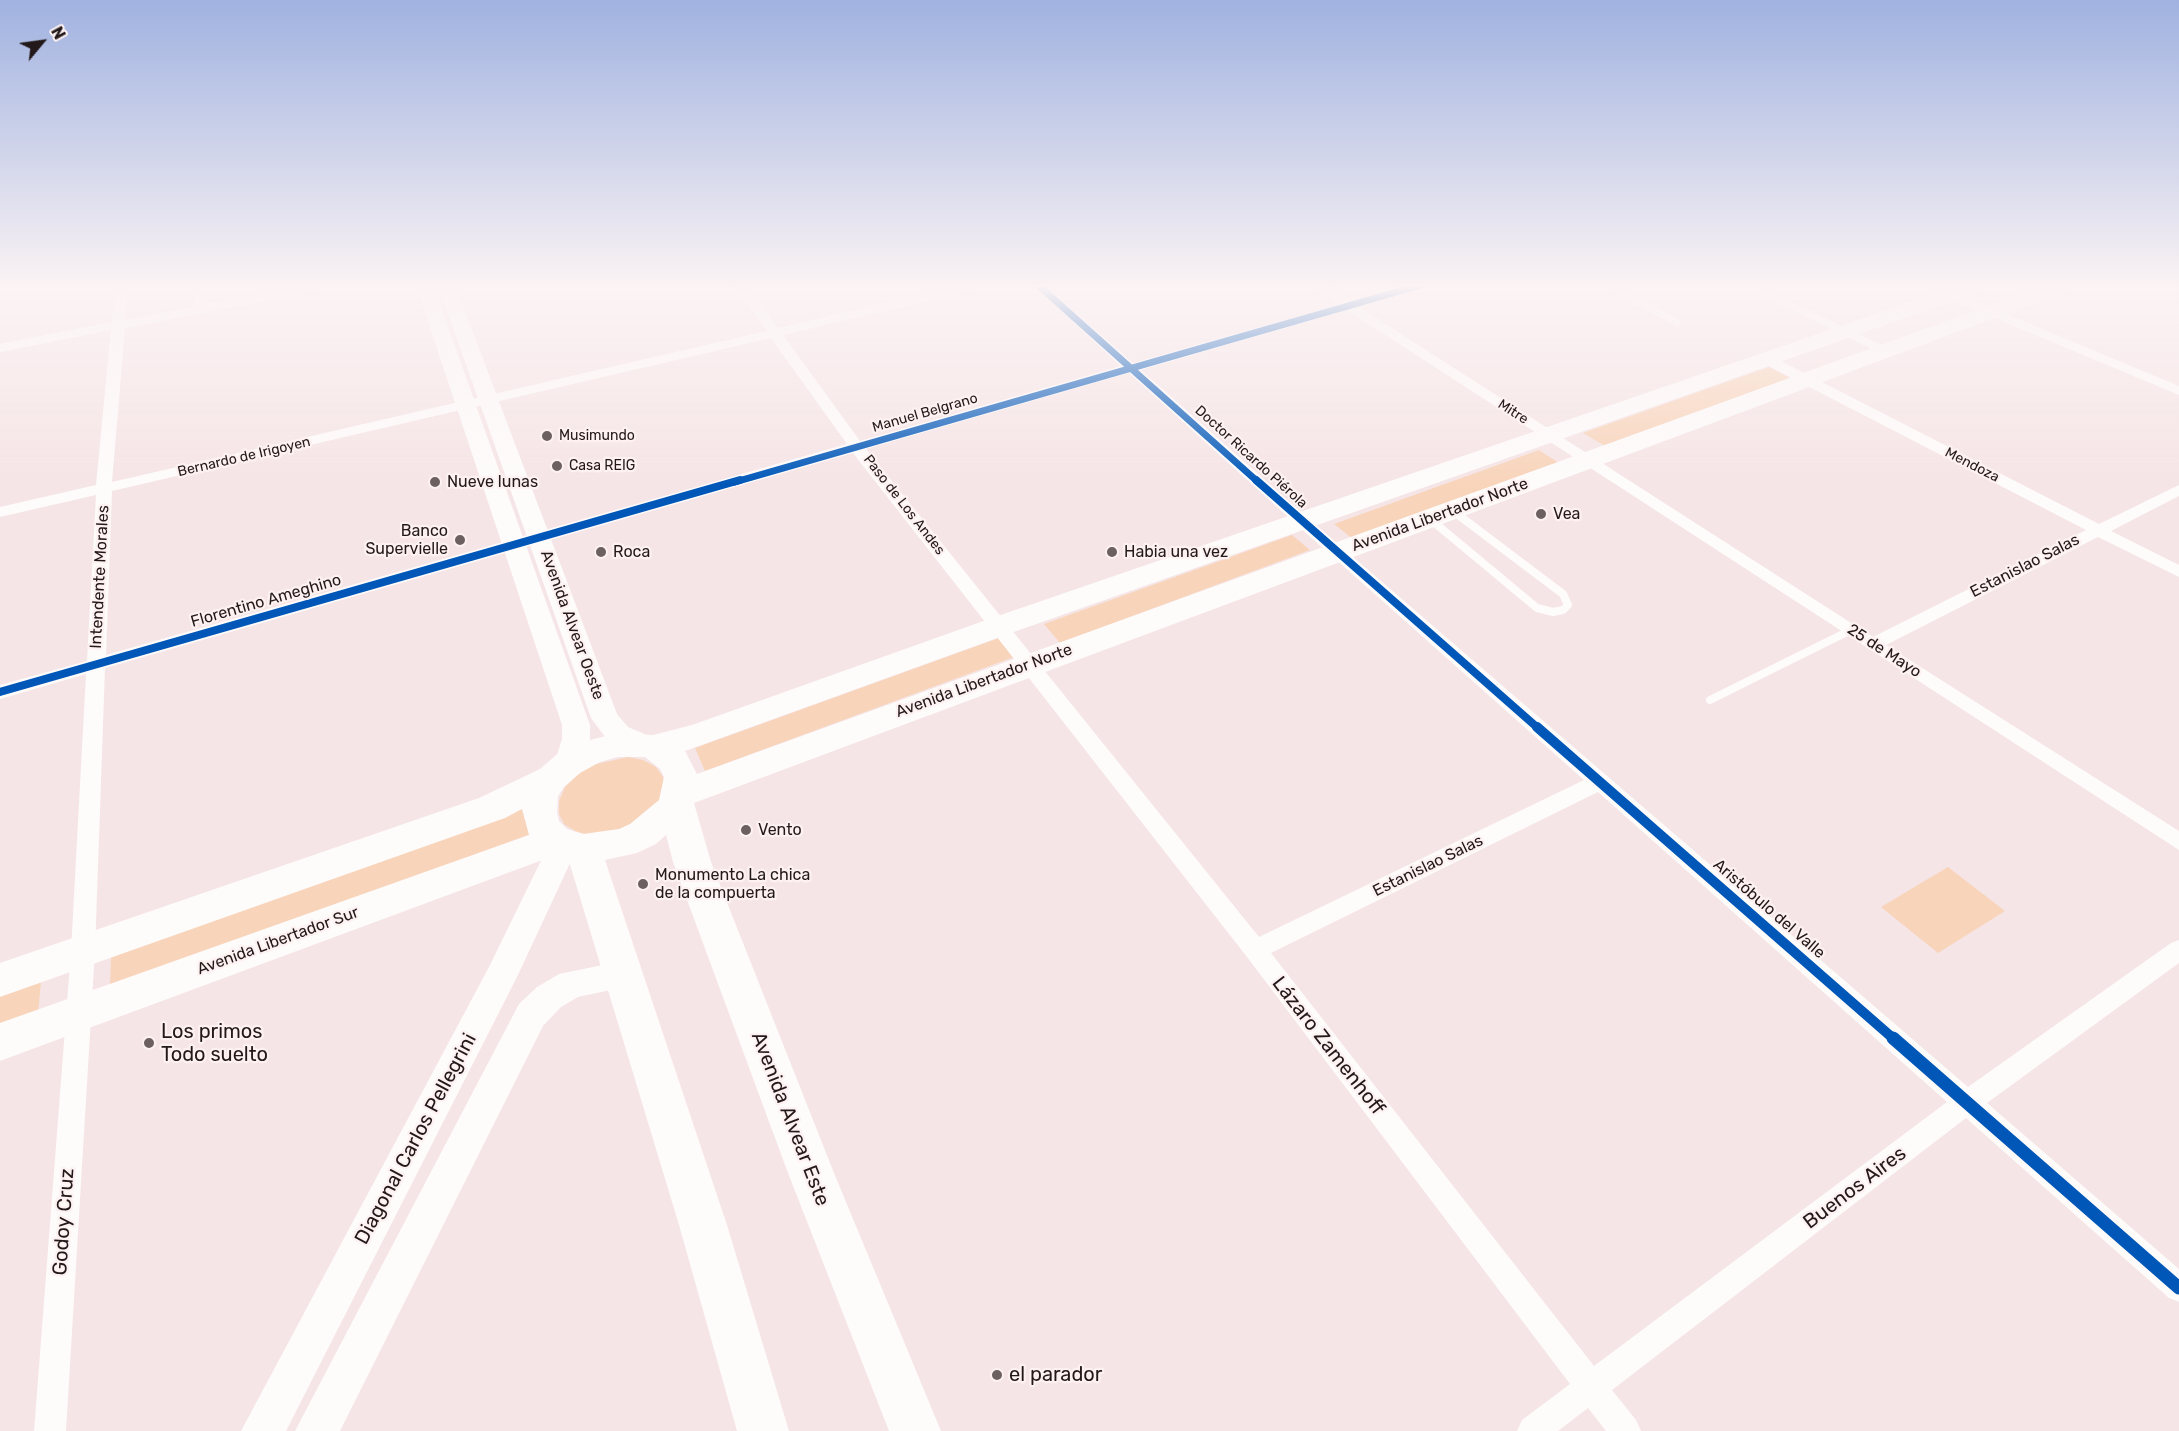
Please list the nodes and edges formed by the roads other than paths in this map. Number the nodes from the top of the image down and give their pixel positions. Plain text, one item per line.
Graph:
1 (117, 352) edge
2 (454, 352) edge
3 (463, 352) edge
4 (698, 352) edge
5 (790, 352) edge
6 (1115, 352) edge
7 (1181, 352) edge
8 (1419, 352) edge
9 (1787, 352) edge
10 (1885, 352) edge
11 (2086, 352) edge
12 (1766, 359) junction
13 (1131, 366) junction
14 (1807, 380) junction
15 (2179, 391) edge
16 (477, 404) junction
17 (1550, 436) junction
18 (857, 447) junction
19 (1588, 462) junction
20 (104, 489) junction
21 (2179, 490) edge
22 (0, 512) edge
23 (1441, 515) junction
24 (1303, 522) junction
25 (2097, 530) junction
26 (540, 538) junction
27 (513, 546) junction
28 (1338, 552) junction
29 (2179, 572) edge
30 (1000, 626) junction
31 (1851, 630) junction
32 (1872, 644) junction
33 (1029, 664) junction
34 (95, 666) junction
35 (0, 692) edge
36 (1710, 700) dead end
37 (649, 746) junction
38 (560, 771) junction
39 (1601, 781) junction
40 (678, 799) junction
41 (2179, 842) edge
42 (567, 844) junction
43 (1254, 950) junction
44 (2179, 950) edge
45 (82, 951) junction
46 (622, 975) junction
47 (0, 980) edge
48 (78, 1013) junction
49 (0, 1042) edge
50 (1967, 1102) junction
51 (2179, 1288) edge
52 (1592, 1389) junction
53 (50, 1431) edge
54 (263, 1431) edge
55 (317, 1431) edge
56 (763, 1431) edge
57 (915, 1431) edge
58 (1533, 1431) edge
59 (1625, 1431) edge

1 - 20 street, Intendente Morales
2 - 16 main road, Avenida Alvear Oeste
3 - 16 main road, Avenida Alvear Oeste
4 - 16 street, Bernardo de Irigoyen
5 - 18 street, Paso de Los Andes
6 - 13 street, Doctor Ricardo Piérola
7 - 13 street, Manuel Belgrano
8 - 17 street, Mitre
9 - 12 highway
10 - 14 highway, Avenida Libertador Norte
11 - 15 street
12 - 14 street, Mendoza
12 - 17 highway
13 - 18 street, Manuel Belgrano
13 - 24 street, Doctor Ricardo Piérola
14 - 19 highway, Avenida Libertador Norte
14 - 25 street, Mendoza
16 - 20 street, Bernardo de Irigoyen
16 - 26 main road, Avenida Alvear Oeste
16 - 27 main road, Avenida Alvear Oeste
17 - 19 street, Mitre
17 - 24 highway
18 - 26 street, Manuel Belgrano
18 - 30 street, Paso de Los Andes
19 - 23 highway, Avenida Libertador Norte
19 - 31 street, 25 de Mayo
20 - 22 street, Bernardo de Irigoyen
20 - 34 street, Intendente Morales
21 - 25 street, Estanislao Salas
23 - 23 lane
23 - 28 highway, Avenida Libertador Norte
24 - 28 street, Doctor Ricardo Piérola
24 - 30 highway
25 - 29 street, Mendoza
25 - 32 street, Estanislao Salas
26 - 27 street, Florentino Ameghino
26 - 37 main road, Avenida Alvear Oeste
27 - 34 street, Florentino Ameghino
27 - 38 main road, Avenida Alvear Oeste
28 - 33 highway, Avenida Libertador Norte
28 - 39 street, Aristóbulo del Valle
30 - 33 street, Paso de Los Andes
30 - 37 highway
31 - 32 street, 25 de Mayo
31 - 36 lane
32 - 41 street, 25 de Mayo
33 - 40 highway, Avenida Libertador Norte
33 - 43 street, Lázaro Zamenhoff
34 - 35 street, Florentino Ameghino
34 - 45 street, Intendente Morales
37 - 38 highway
37 - 40 highway
38 - 42 highway
38 - 45 highway
39 - 43 street, Estanislao Salas
39 - 50 street, Aristóbulo del Valle
40 - 42 highway
40 - 57 highway, Avenida Alvear Este
42 - 46 highway
42 - 48 highway, Avenida Libertador Sur
42 - 54 main road, Diagonal Carlos Pellegrini
43 - 52 street, Lázaro Zamenhoff
44 - 50 street, Buenos Aires
45 - 47 highway
45 - 48 street, Intendente Morales
46 - 55 main road
46 - 56 highway
48 - 49 highway, Avenida Libertador Sur
48 - 53 street, Godoy Cruz
50 - 51 street, Aristóbulo del Valle
50 - 52 street, Buenos Aires
52 - 58 street, Buenos Aires
52 - 59 street, Lázaro Zamenhoff

